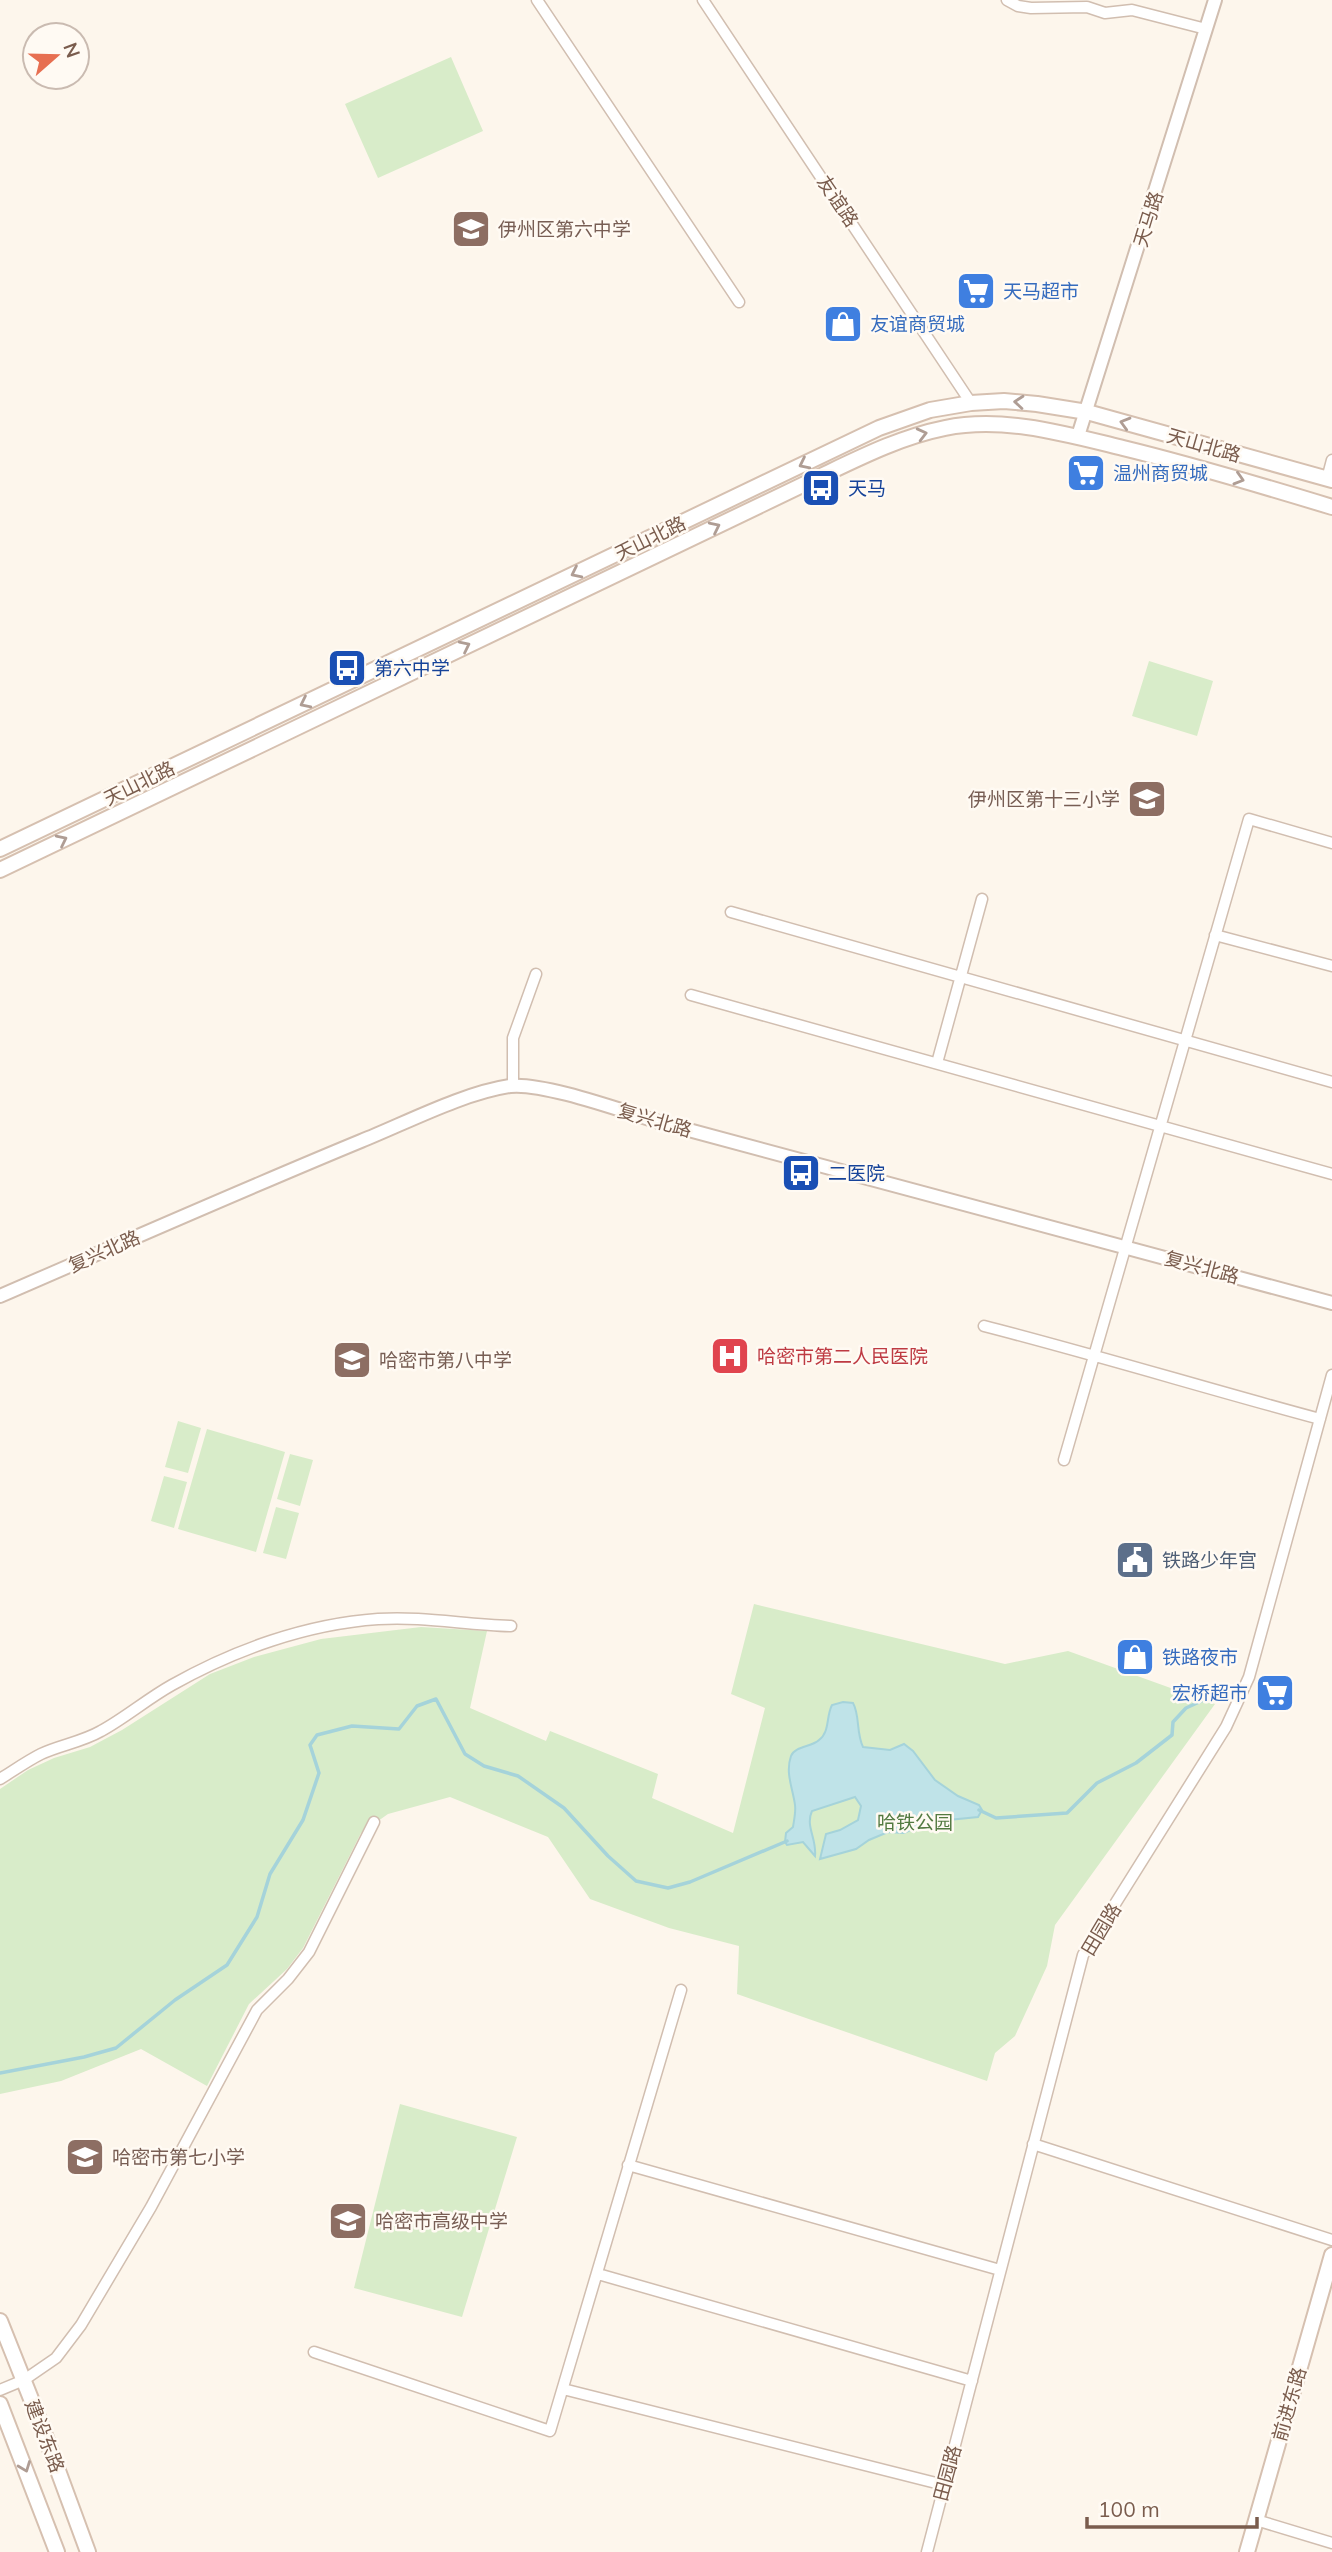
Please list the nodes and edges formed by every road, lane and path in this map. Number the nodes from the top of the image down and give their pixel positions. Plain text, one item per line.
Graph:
1 (537, 0) edge
2 (703, 0) edge
3 (1007, 0) edge
4 (1123, 0) edge
5 (1215, 0) edge
6 (1132, 10) junction
7 (1206, 29) junction
8 (739, 302) dead end
9 (971, 403) junction
10 (1087, 412) junction
11 (1078, 436) junction
12 (1332, 460) edge
13 (1330, 480) edge
14 (1332, 507) edge
15 (1332, 843) edge
16 (1, 846) edge
17 (6, 867) edge
18 (982, 899) dead end
19 (731, 912) dead end
20 (1215, 935) junction
21 (1332, 966) edge
22 (536, 974) dead end
23 (962, 976) junction
24 (691, 995) dead end
25 (1185, 1039) junction
26 (937, 1063) junction
27 (1332, 1082) edge
28 (513, 1086) junction
29 (1160, 1126) junction
30 (1332, 1174) edge
31 (1126, 1247) junction
32 (0, 1296) edge
33 (1332, 1303) edge
34 (984, 1325) dead end
35 (1094, 1354) junction
36 (1332, 1375) edge
37 (1320, 1419) junction
38 (1064, 1460) dead end
39 (511, 1626) dead end
40 (0, 1779) edge
41 (374, 1822) dead end
42 (681, 1990) dead end
43 (1033, 2144) junction
44 (628, 2165) dead end
45 (1332, 2240) edge
46 (1332, 2255) edge
47 (1000, 2270) junction
48 (598, 2274) junction
49 (0, 2321) edge
50 (314, 2353) dead end
51 (24, 2380) junction
52 (972, 2381) junction
53 (563, 2389) junction
54 (0, 2390) edge
55 (0, 2404) edge
56 (944, 2485) junction
57 (1256, 2520) junction
58 (1332, 2543) edge
59 (57, 2552) edge
60 (88, 2552) edge
61 (927, 2552) edge
62 (1247, 2552) edge

1 - 8 street
2 - 9 street, 友谊路
3 - 6 street
4 - 6 street
5 - 7 street, 天马路
6 - 7 street
7 - 10 street, 天马路
10 -> 9 main road, 天山北路
9 -> 16 main road, 天山北路
10 - 11 street, 天马路
13 -> 10 main road, 天山北路
11 -> 14 main road
17 -> 11 main road
12 - 13 street
15 - 20 street
16 - 17 street
18 - 23 street
19 - 23 street
20 - 21 street
20 - 25 street
22 - 28 street
23 - 25 street
23 - 26 street
24 - 26 street
25 - 27 street
25 - 29 street
26 - 29 street
28 - 31 street, 复兴北路
28 - 32 street, 复兴北路
29 - 30 street
29 - 31 street
31 - 33 street, 复兴北路
31 - 35 street
34 - 35 street
35 - 37 street
35 - 38 street
36 - 37 street, 田园路
37 - 43 street, 田园路
39 - 40 street
41 - 51 street
42 - 48 street
43 - 45 street
43 - 47 street, 田园路
44 - 47 street
46 - 57 main road, 前进东路
47 - 52 street, 田园路
48 - 52 street
48 - 53 street
49 - 51 main road, 建设东路
50 - 53 street
51 - 54 street
51 - 60 main road, 建设东路
52 - 56 street, 田园路
53 - 56 street
55 -> 59 main road, 建设东路
56 - 61 street, 田园路
57 - 58 street
57 - 62 main road, 前进东路

